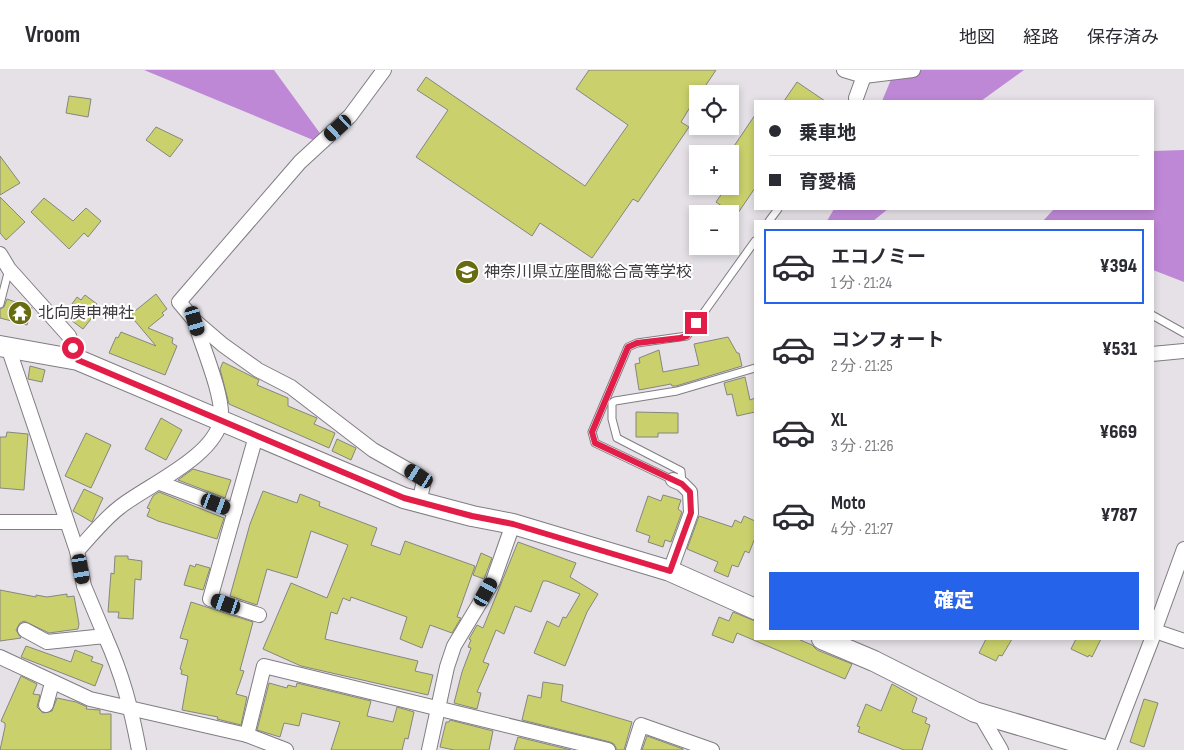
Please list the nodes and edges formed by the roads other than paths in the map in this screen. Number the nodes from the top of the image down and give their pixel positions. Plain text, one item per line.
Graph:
1 (384, 70) edge
2 (844, 70) edge
3 (914, 70) edge
4 (864, 76) junction
5 (855, 100) edge
6 (754, 242) edge
7 (0, 254) edge
8 (9, 269) junction
9 (0, 304) edge
10 (1154, 316) edge
11 (195, 321) junction
12 (1184, 333) edge
13 (4, 347) edge
14 (1184, 351) edge
15 (1154, 354) edge
16 (78, 360) junction
17 (754, 368) edge
18 (221, 419) junction
19 (256, 436) junction
20 (160, 482) junction
21 (678, 482) junction
22 (419, 502) junction
23 (235, 511) junction
24 (0, 522) edge
25 (67, 522) junction
26 (513, 524) junction
27 (1184, 549) edge
28 (78, 551) junction
29 (670, 571) junction
30 (754, 609) edge
31 (259, 615) dead end
32 (25, 630) dead end
33 (1154, 633) edge
34 (105, 636) junction
35 (1154, 636) edge
36 (824, 640) edge
37 (1151, 640) edge
38 (1184, 642) edge
39 (0, 657) edge
40 (52, 682) junction
41 (46, 705) dead end
42 (437, 709) junction
43 (132, 710) junction
44 (980, 714) junction
45 (247, 734) junction
46 (677, 745) edge
47 (600, 749) edge
48 (139, 750) edge
49 (286, 750) edge
50 (429, 750) edge
51 (633, 750) edge
52 (712, 750) edge
53 (1001, 750) edge
54 (1104, 750) edge
55 (1109, 750) edge

1 - 11 street
2 - 4 street
3 - 4 street
4 - 5 street
6 - 21 lane
7 - 8 street
8 - 9 lane
8 - 16 street
10 - 12 lane
11 - 18 street
11 - 22 street
13 - 16 street
13 - 25 street
14 - 15 street
16 - 18 street
17 - 21 lane
18 - 19 street
18 - 20 street
19 - 22 street
19 - 23 street
20 - 23 street
20 - 28 street
21 - 29 street
22 - 26 street
23 - 31 street
24 - 25 street
25 - 28 street
26 - 29 street
26 - 42 street
27 - 33 street
28 - 34 street
29 - 30 street
32 - 34 street
34 - 43 street
35 - 38 street
36 - 44 street
37 - 55 street
39 - 40 street
40 - 41 street
40 - 43 street
42 - 45 street
42 - 47 street
42 - 50 street
43 - 45 street
43 - 48 street
44 - 53 street
44 - 54 street
45 - 49 street
46 - 51 street
46 - 52 street

